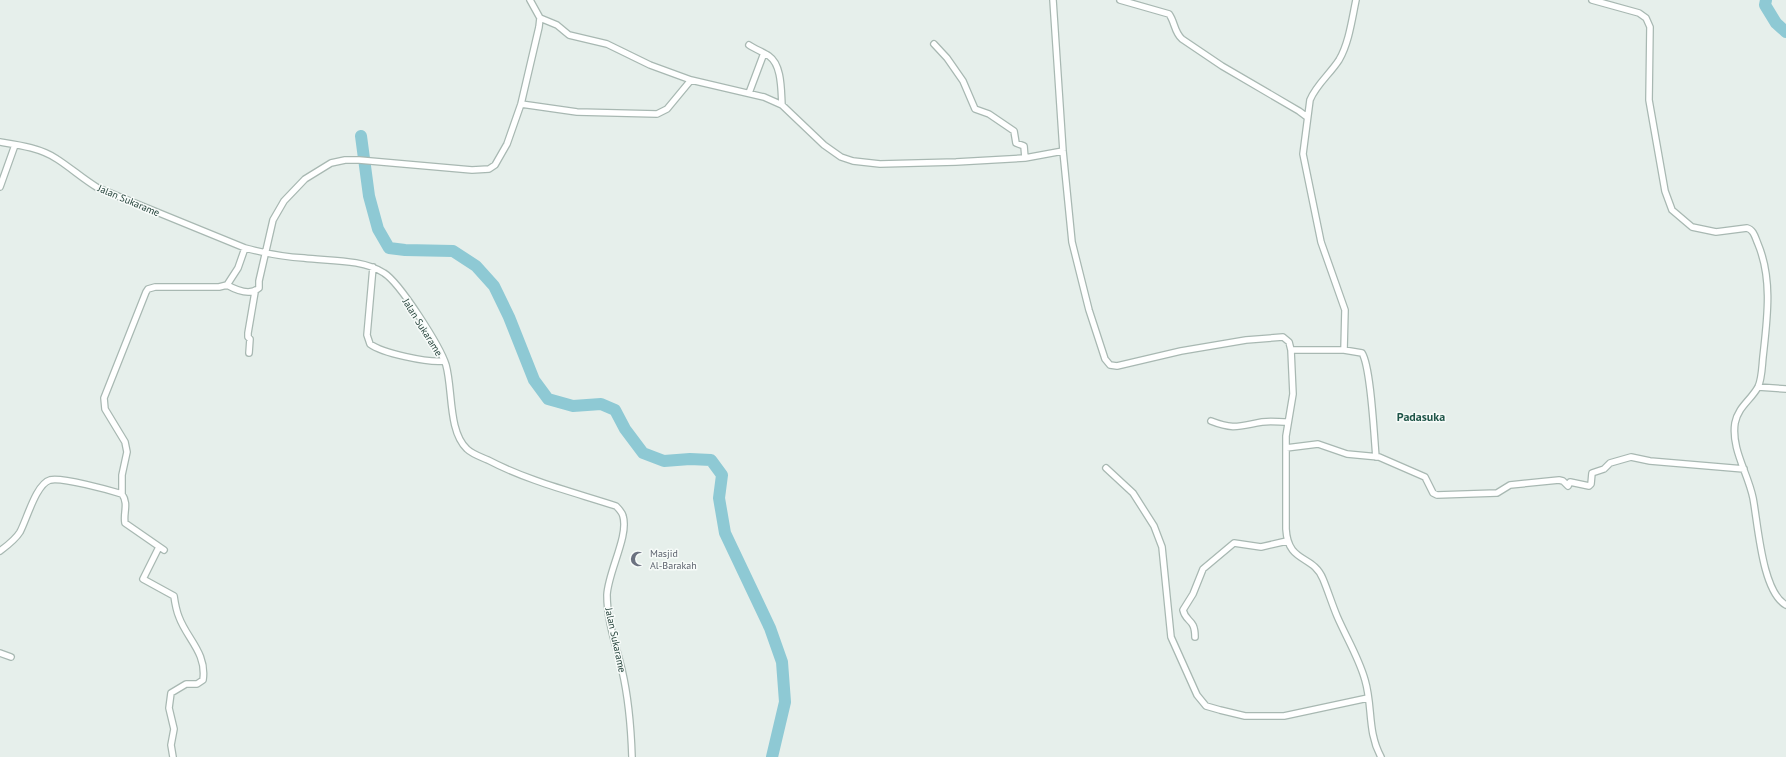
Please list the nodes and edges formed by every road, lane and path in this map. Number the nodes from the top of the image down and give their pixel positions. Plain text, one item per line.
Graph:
1 (530, 0) edge
2 (1053, 0) edge
3 (1120, 0) edge
4 (1356, 0) edge
5 (1592, 0) edge
6 (540, 18) junction
7 (934, 44) dead end
8 (749, 45) dead end
9 (764, 53) junction
10 (691, 80) junction
11 (749, 93) junction
12 (521, 104) junction
13 (782, 104) junction
14 (1307, 117) junction
15 (0, 142) edge
16 (15, 145) junction
17 (1062, 151) junction
18 (1025, 158) junction
19 (0, 188) edge
20 (244, 248) junction
21 (266, 253) junction
22 (373, 267) junction
23 (227, 285) junction
24 (255, 292) junction
25 (1291, 350) junction
26 (1344, 350) junction
27 (249, 353) dead end
28 (444, 361) junction
29 (1758, 387) junction
30 (1786, 389) edge
31 (1212, 421) dead end
32 (1288, 422) junction
33 (1286, 448) junction
34 (1376, 457) junction
35 (1106, 468) dead end
36 (1744, 469) junction
37 (122, 494) junction
38 (1287, 542) junction
39 (0, 551) edge
40 (1786, 606) edge
41 (1195, 637) dead end
42 (0, 653) edge
43 (11, 657) dead end
44 (1368, 698) junction
45 (173, 757) edge
46 (632, 757) edge
47 (1381, 757) edge

1 - 6 street
2 - 17 street
3 - 14 street
4 - 14 street
5 - 29 street
6 - 10 street
6 - 12 street
7 - 18 street
8 - 9 street
9 - 11 street
9 - 13 street
10 - 11 street
10 - 12 street
11 - 13 street
12 - 21 street
13 - 18 street
14 - 26 street
15 - 16 street, Jalan Sukarame
16 - 19 street
16 - 20 street, Jalan Sukarame
17 - 18 street
17 - 25 street
20 - 21 street, Jalan Sukarame
20 - 23 street
21 - 22 street, Jalan Sukarame
21 - 24 street
22 - 28 street, Jalan Sukarame
22 - 28 street
23 - 24 street
23 - 37 street
24 - 27 street
25 - 26 street
25 - 32 street
26 - 34 street
28 - 46 street, Jalan Sukarame
29 - 30 street
29 - 36 street
31 - 32 street
32 - 33 street
33 - 34 street
33 - 38 street
34 - 36 street
35 - 44 street
36 - 40 street
37 - 39 street
37 - 45 street
38 - 41 street
38 - 44 street
42 - 43 street
44 - 47 street

